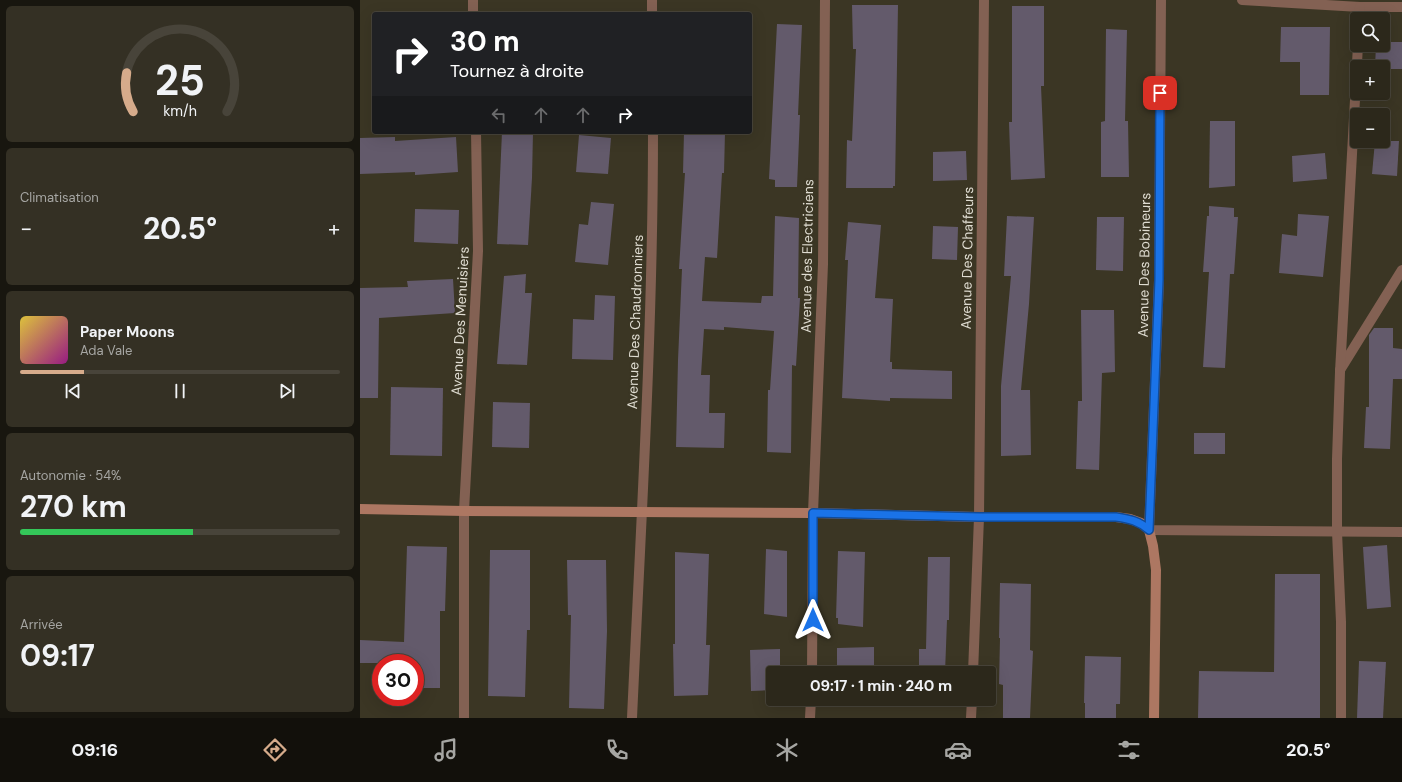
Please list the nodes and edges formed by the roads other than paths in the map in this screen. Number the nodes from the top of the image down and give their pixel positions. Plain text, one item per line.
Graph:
1 (473, 0) edge
2 (652, 0) edge
3 (825, 0) edge
4 (984, 0) edge
5 (1161, 0) edge
6 (1242, 0) edge
7 (1360, 7) junction
8 (1402, 7) edge
9 (473, 12) edge
10 (652, 12) edge
11 (1360, 12) edge
12 (1358, 52) edge
13 (476, 134) edge
14 (652, 134) edge
15 (1402, 270) edge
16 (1340, 372) junction
17 (360, 509) edge
18 (464, 511) junction
19 (642, 512) junction
20 (813, 513) junction
21 (979, 517) junction
22 (1149, 530) junction
23 (1337, 532) junction
24 (1402, 532) edge
25 (812, 666) edge
26 (973, 666) edge
27 (811, 706) edge
28 (972, 706) edge
29 (464, 718) edge
30 (632, 718) edge
31 (810, 718) edge
32 (971, 718) edge
33 (1154, 718) edge
34 (1341, 718) edge

1 - 9 street
2 - 10 street
3 - 20 street, Avenue des Electriciens
4 - 21 street, Avenue Des Chaffeurs
5 - 22 street, Avenue Des Bobineurs
6 - 7 street
7 - 8 street
7 - 11 street
12 - 16 street
13 - 18 street, Avenue Des Menuisiers
14 - 19 street, Avenue Des Chaudronniers
15 - 16 street
16 - 23 street
17 - 18 street
18 - 19 street
18 - 29 street, Avenue Des Menuisiers
19 - 20 street
19 - 30 street, Avenue Des Chaudronniers
20 - 21 street
20 - 25 street, Avenue des Electriciens
21 - 22 street
21 - 26 street, Avenue Des Chaffeurs
22 - 23 street
22 - 33 street
23 - 24 street
23 - 34 street
27 - 31 street
28 - 32 street

